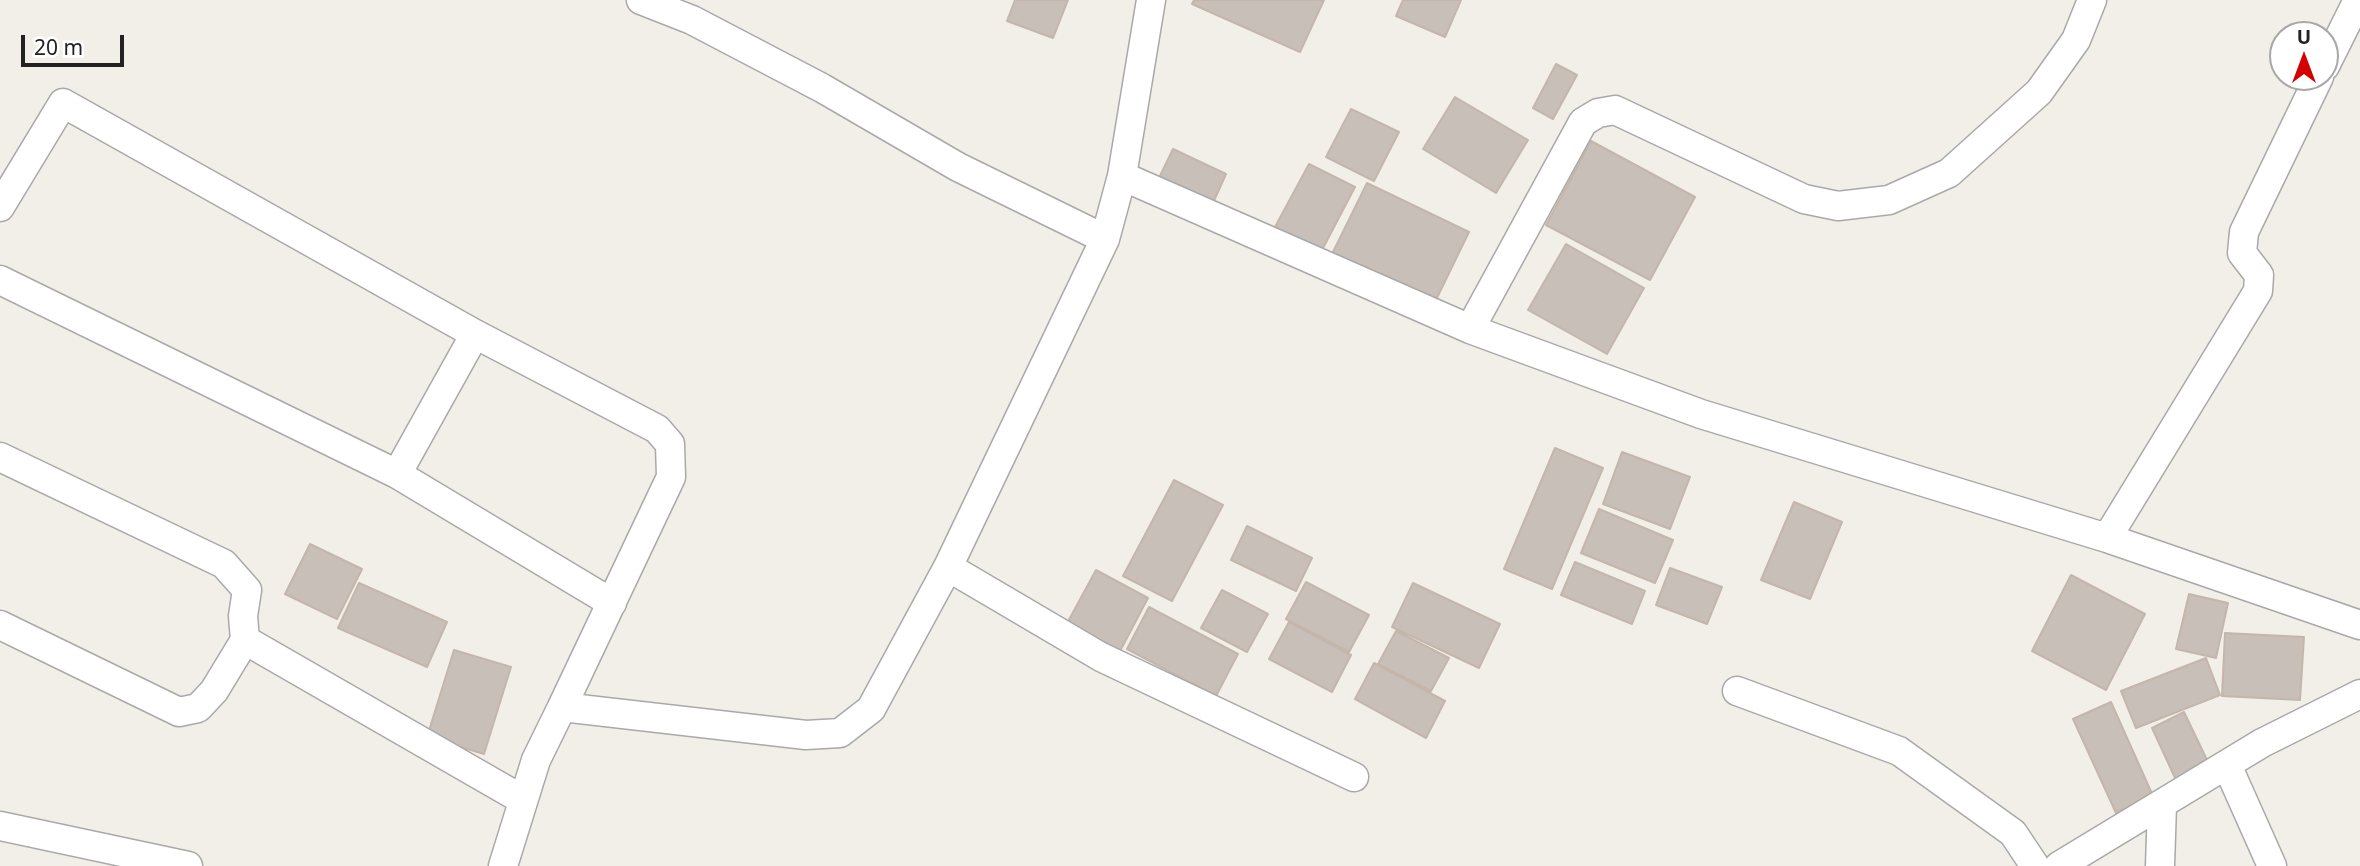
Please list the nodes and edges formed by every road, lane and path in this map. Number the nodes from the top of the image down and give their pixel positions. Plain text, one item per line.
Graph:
1 (641, 0) edge
2 (1151, 0) edge
3 (2092, 0) edge
4 (2358, 0) edge
5 (2339, 38) edge
6 (2312, 91) edge
7 (1122, 176) junction
8 (0, 207) edge
9 (1105, 239) junction
10 (0, 280) edge
11 (1470, 329) junction
12 (475, 334) junction
13 (0, 457) edge
14 (397, 474) junction
15 (2107, 538) junction
16 (948, 567) junction
17 (612, 603) junction
18 (0, 625) edge
19 (2360, 625) edge
20 (245, 640) junction
21 (1737, 691) dead end
22 (2360, 694) edge
23 (562, 707) junction
24 (2227, 765) junction
25 (1354, 778) dead end
26 (523, 800) junction
27 (2162, 805) junction
28 (11, 827) edge
29 (188, 866) edge
30 (503, 866) edge
31 (2035, 866) edge
32 (2059, 866) edge
33 (2160, 866) edge
34 (2272, 866) edge

1 - 9 street
2 - 7 street
3 - 11 street
4 - 5 street
6 - 15 street
7 - 9 street
7 - 11 street
8 - 12 street
9 - 16 street
10 - 14 street
11 - 15 street
12 - 14 street
12 - 17 street
13 - 20 street
14 - 17 street
15 - 19 street
16 - 23 street
16 - 25 street
17 - 23 street
18 - 20 street
20 - 26 street
21 - 31 street
22 - 24 street
23 - 26 street
24 - 27 street
24 - 34 street
26 - 30 street
27 - 32 street
27 - 33 street
28 - 29 street

